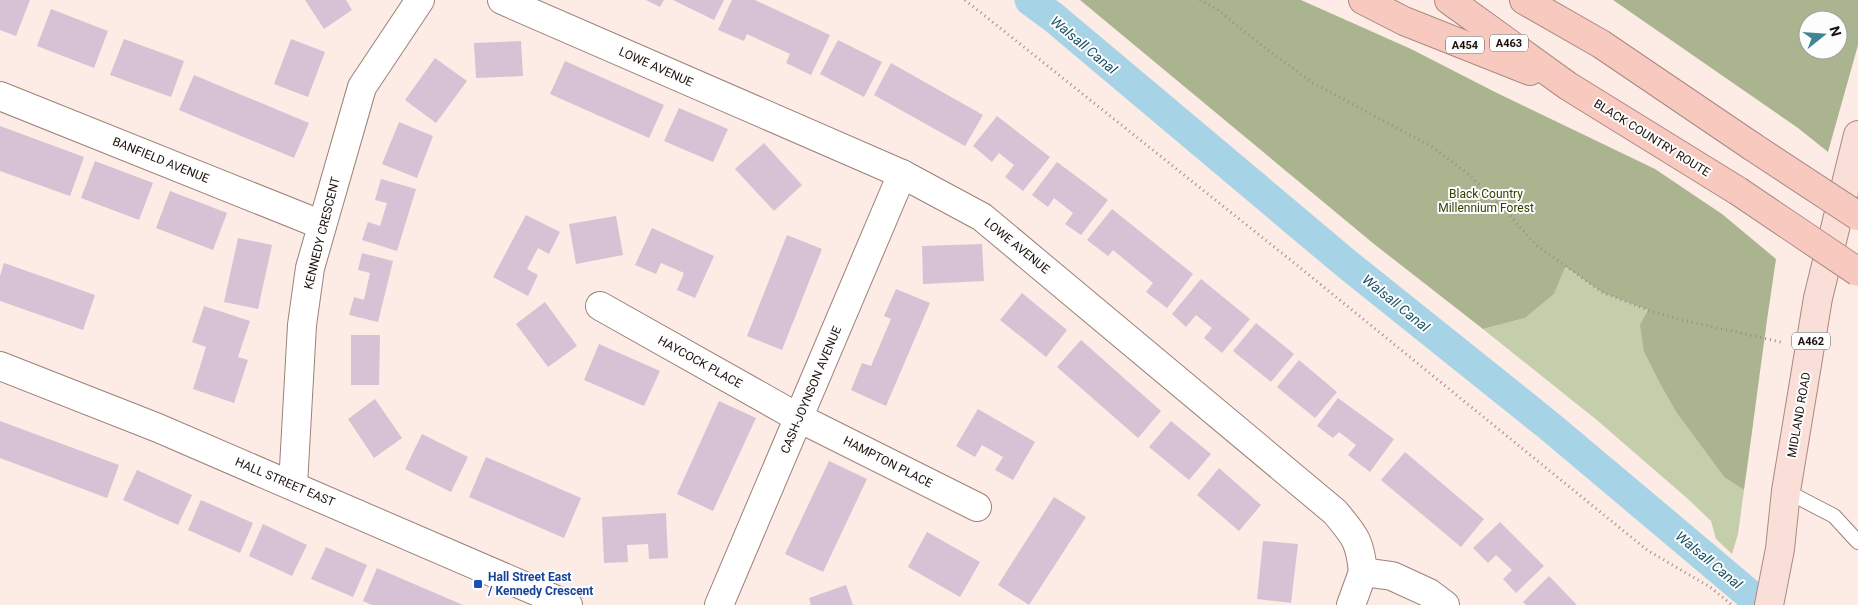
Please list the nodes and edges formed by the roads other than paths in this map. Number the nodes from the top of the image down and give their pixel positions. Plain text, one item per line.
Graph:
1 (420, 0) edge
2 (502, 0) edge
3 (1362, 0) edge
4 (1449, 0) edge
5 (1524, 0) edge
6 (1544, 0) edge
7 (1601, 44) junction
8 (1568, 86) junction
9 (0, 96) edge
10 (1858, 135) edge
11 (902, 174) junction
12 (1858, 216) edge
13 (322, 224) junction
14 (1858, 272) edge
15 (600, 306) dead end
16 (0, 366) edge
17 (799, 418) junction
18 (293, 485) junction
19 (1786, 491) junction
20 (977, 507) dead end
21 (1858, 542) edge
22 (1363, 572) junction
23 (568, 605) edge
24 (718, 605) edge
25 (1351, 605) edge
26 (1445, 605) edge
27 (1769, 605) edge

1 - 13 street, KENNEDY CRESCENT
2 - 11 street, LOWE AVENUE
3 - 8 highway, A454
4 - 8 highway, BLACK COUNTRY ROUTE / A463
5 - 7 highway
6 - 7 highway
7 - 12 highway, bridge
8 - 14 highway, BLACK COUNTRY ROUTE / A454, bridge
9 - 13 street, BANFIELD AVENUE
10 - 19 main road, MIDLAND ROAD / A462
11 - 17 street, CASH-JOYNSON AVENUE
11 - 22 street, LOWE AVENUE
13 - 18 street, KENNEDY CRESCENT
15 - 17 street, HAYCOCK PLACE
16 - 18 street, HALL STREET EAST
17 - 20 street, HAMPTON PLACE
17 - 24 street, CASH-JOYNSON AVENUE
18 - 23 street, HALL STREET EAST
19 - 21 lane
19 - 27 main road, MIDLAND ROAD / A462
22 - 25 street
22 - 26 street

